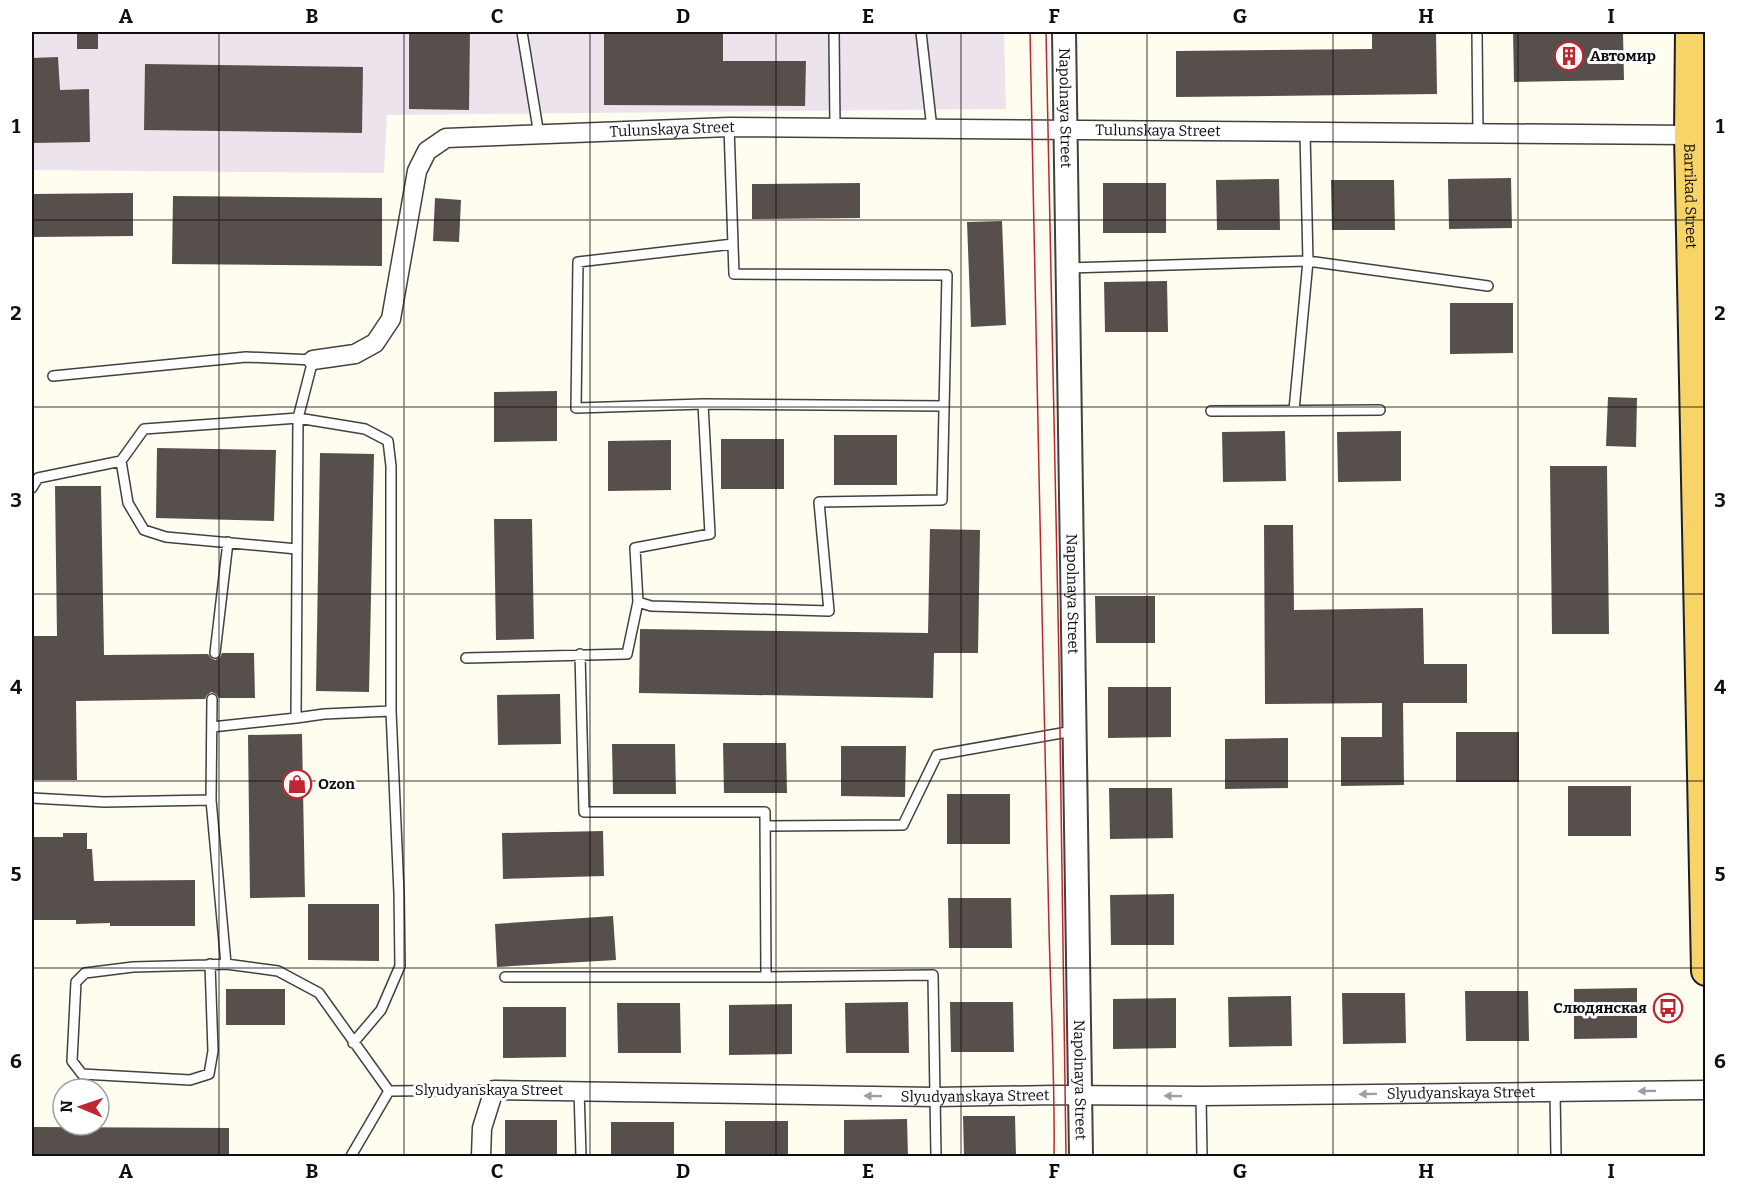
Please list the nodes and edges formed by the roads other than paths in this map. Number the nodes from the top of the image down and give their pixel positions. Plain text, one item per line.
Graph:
1 (522, 32) edge
2 (834, 32) edge
3 (921, 32) edge
4 (1064, 32) edge
5 (1477, 32) edge
6 (1693, 39) edge
7 (729, 127) junction
8 (835, 128) junction
9 (932, 129) junction
10 (1066, 131) junction
11 (1305, 133) junction
12 (1478, 134) junction
13 (539, 135) junction
14 (1689, 135) junction
15 (733, 244) junction
16 (1308, 261) junction
17 (1068, 268) junction
18 (1488, 286) dead end
19 (314, 360) junction
20 (53, 376) dead end
21 (703, 404) junction
22 (944, 406) junction
23 (1294, 410) junction
24 (1380, 410) dead end
25 (1211, 411) dead end
26 (298, 418) junction
27 (1700, 430) edge
28 (121, 461) junction
29 (32, 488) edge
30 (228, 542) junction
31 (297, 549) junction
32 (638, 602) junction
33 (215, 653) dead end
34 (580, 654) junction
35 (466, 658) dead end
36 (212, 699) dead end
37 (391, 711) junction
38 (296, 718) junction
39 (212, 727) junction
40 (1075, 731) junction
41 (1703, 753) edge
42 (32, 798) edge
43 (211, 800) junction
44 (765, 826) junction
45 (210, 964) junction
46 (226, 964) junction
47 (1706, 971) edge
48 (505, 977) dead end
49 (766, 977) junction
50 (353, 1043) junction
51 (494, 1090) junction
52 (579, 1090) junction
53 (1706, 1090) edge
54 (389, 1091) junction
55 (1555, 1092) junction
56 (1081, 1095) junction
57 (1201, 1096) junction
58 (935, 1097) junction
59 (351, 1156) edge
60 (481, 1156) edge
61 (581, 1156) edge
62 (936, 1156) edge
63 (1082, 1156) edge
64 (1202, 1156) edge
65 (1556, 1156) edge

1 - 13 lane
2 - 8 lane
3 - 9 lane
4 - 10 street, Napolnaya Street
5 - 12 lane
6 - 14 main road, Barrikad Street
7 - 8 street, Tulunskaya Street
7 - 13 street, Tulunskaya Street
7 - 15 lane
8 - 9 street, Tulunskaya Street
9 - 10 street, Tulunskaya Street
10 - 11 street, Tulunskaya Street
10 - 17 street, Napolnaya Street
11 - 12 street, Tulunskaya Street
11 - 16 lane
12 - 14 street, Tulunskaya Street
13 - 19 street, Tulunskaya Street
14 - 27 main road, Barrikad Street
15 - 21 lane
15 - 22 lane
16 - 17 lane
16 - 18 lane
16 - 23 lane
17 - 40 street, Napolnaya Street
19 - 20 lane
19 - 26 lane
21 - 22 lane
21 - 32 lane
22 - 32 lane
23 - 24 lane
23 - 25 lane
26 - 28 lane
26 - 31 lane
26 - 37 lane
27 - 41 main road, Barrikad Street
28 - 29 lane
28 - 30 lane
30 - 31 lane
30 - 33 lane
31 - 38 lane
32 - 34 lane
34 - 35 lane
34 - 44 lane
36 - 39 lane
37 - 38 lane
37 - 50 lane
38 - 39 lane
39 - 43 lane
40 - 44 lane
40 - 56 street, Napolnaya Street
41 - 47 main road, Barrikad Street
42 - 43 lane
43 - 46 lane
44 - 49 lane
45 - 45 lane
45 - 46 lane
46 - 50 lane
48 - 49 lane
49 - 58 lane
50 - 54 lane
51 - 52 street, Slyudyanskaya Street
51 - 54 lane, Slyudyanskaya Street
51 - 60 street
58 -> 52 street, Slyudyanskaya Street
52 - 61 lane
53 -> 55 street, Slyudyanskaya Street
54 - 59 lane
55 -> 57 street, Slyudyanskaya Street
55 - 65 lane
57 -> 56 street, Slyudyanskaya Street
56 - 58 street, Slyudyanskaya Street
56 - 63 street, Napolnaya Street
57 - 64 lane
58 - 62 lane

